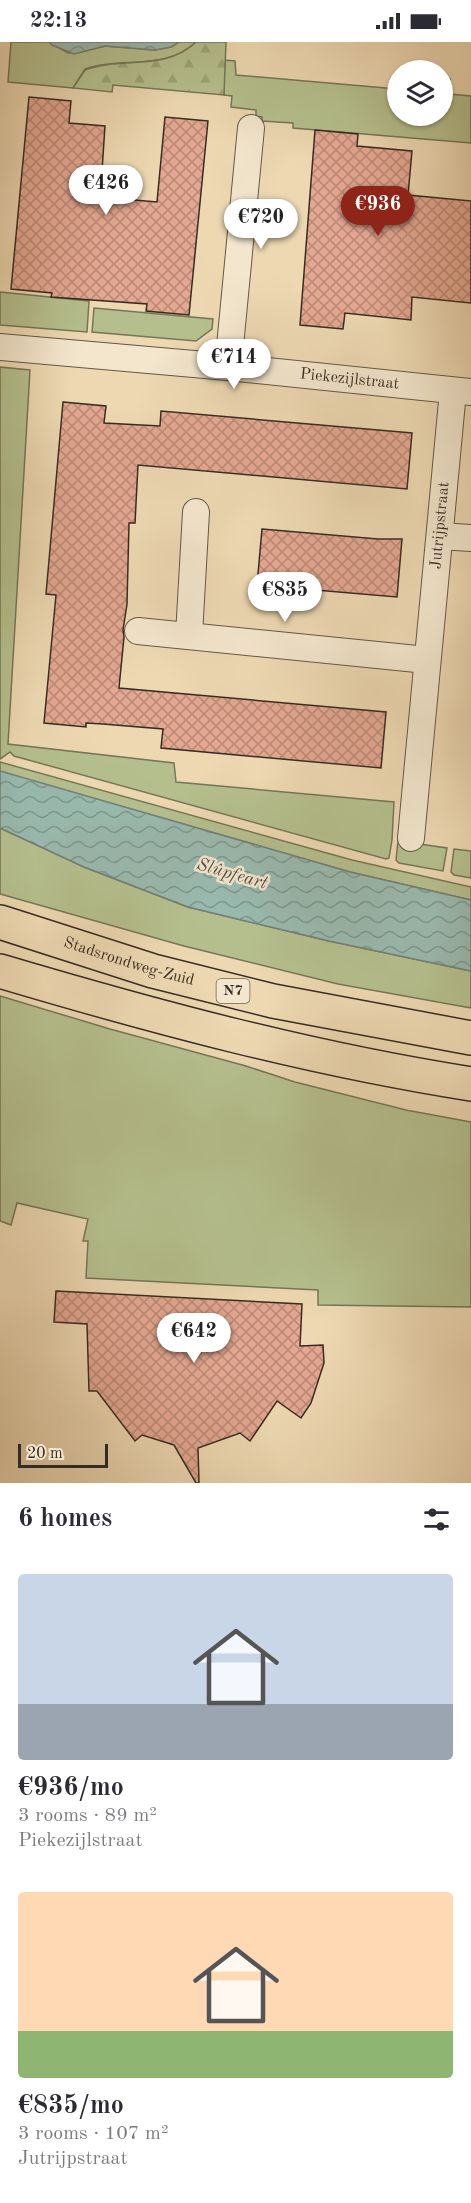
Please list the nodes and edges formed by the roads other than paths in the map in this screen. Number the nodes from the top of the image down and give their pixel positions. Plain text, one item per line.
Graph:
1 (251, 128) dead end
2 (0, 347) edge
3 (228, 367) junction
4 (462, 392) edge
5 (196, 512) dead end
6 (440, 536) junction
7 (471, 538) edge
8 (138, 631) dead end
9 (189, 635) junction
10 (427, 660) junction
11 (411, 838) dead end
12 (0, 922) edge
13 (0, 971) edge
14 (471, 1038) edge
15 (471, 1084) edge

1 - 3 street
2 - 3 street, Piekezijlstraat
3 - 4 street, Piekezijlstraat
4 - 6 street, Jutrijpstraat
5 - 9 street
6 - 7 street
6 - 10 street, Jutrijpstraat
8 - 9 street
9 - 10 street
10 - 11 street, Jutrijpstraat
12 - 14 highway, Stadsrondweg-Zuid / N7
13 - 15 highway

